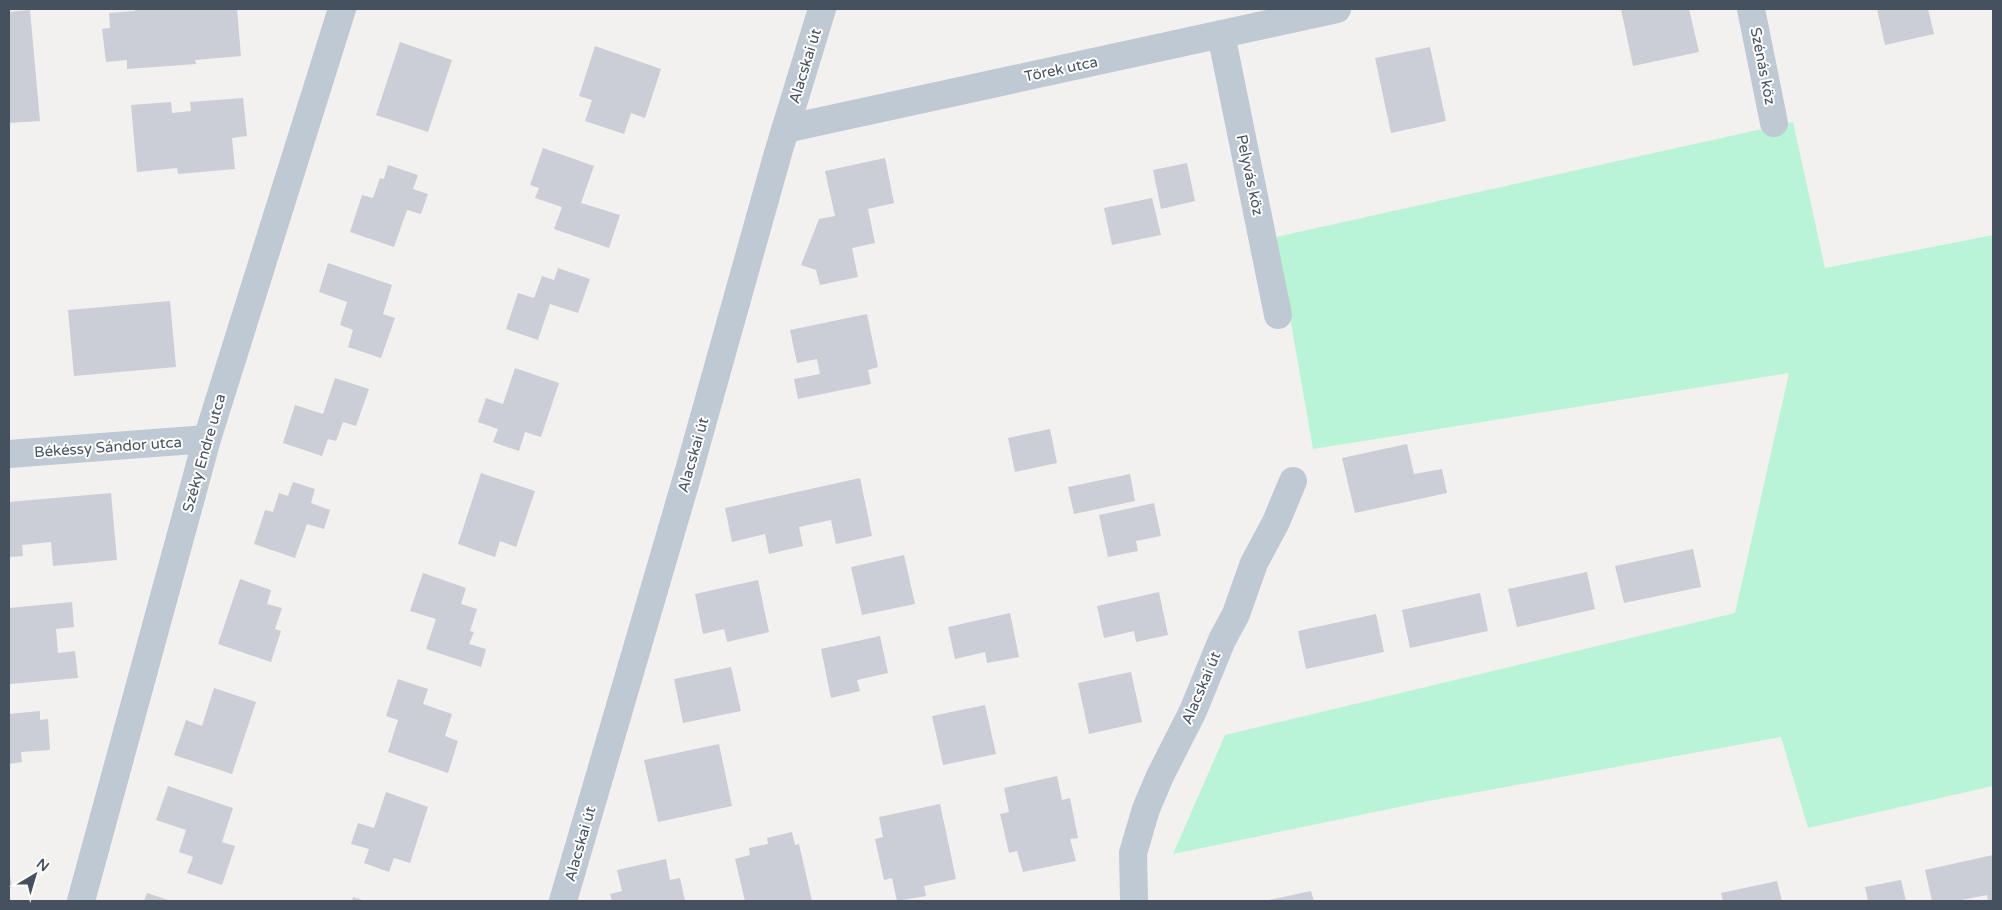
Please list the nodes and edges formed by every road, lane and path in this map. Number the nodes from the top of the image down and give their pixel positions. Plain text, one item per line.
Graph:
1 (342, 9) edge
2 (822, 9) edge
3 (1337, 9) edge
4 (1751, 9) edge
5 (1221, 34) junction
6 (1774, 123) dead end
7 (785, 129) junction
8 (1278, 315) dead end
9 (207, 439) junction
10 (9, 454) edge
11 (1293, 481) dead end
12 (81, 901) edge
13 (564, 901) edge
14 (1134, 901) edge

1 - 9 street, Széky Endre utca
2 - 7 street, Alacskai út
3 - 5 street, Törek utca
4 - 6 street, Szénás köz
5 - 7 street, Törek utca
5 - 8 street, Pelyvás köz
7 - 13 street, Alacskai út
9 - 10 street, Békéssy Sándor utca
9 - 12 street, Széky Endre utca
11 - 14 street, Alacskai út

